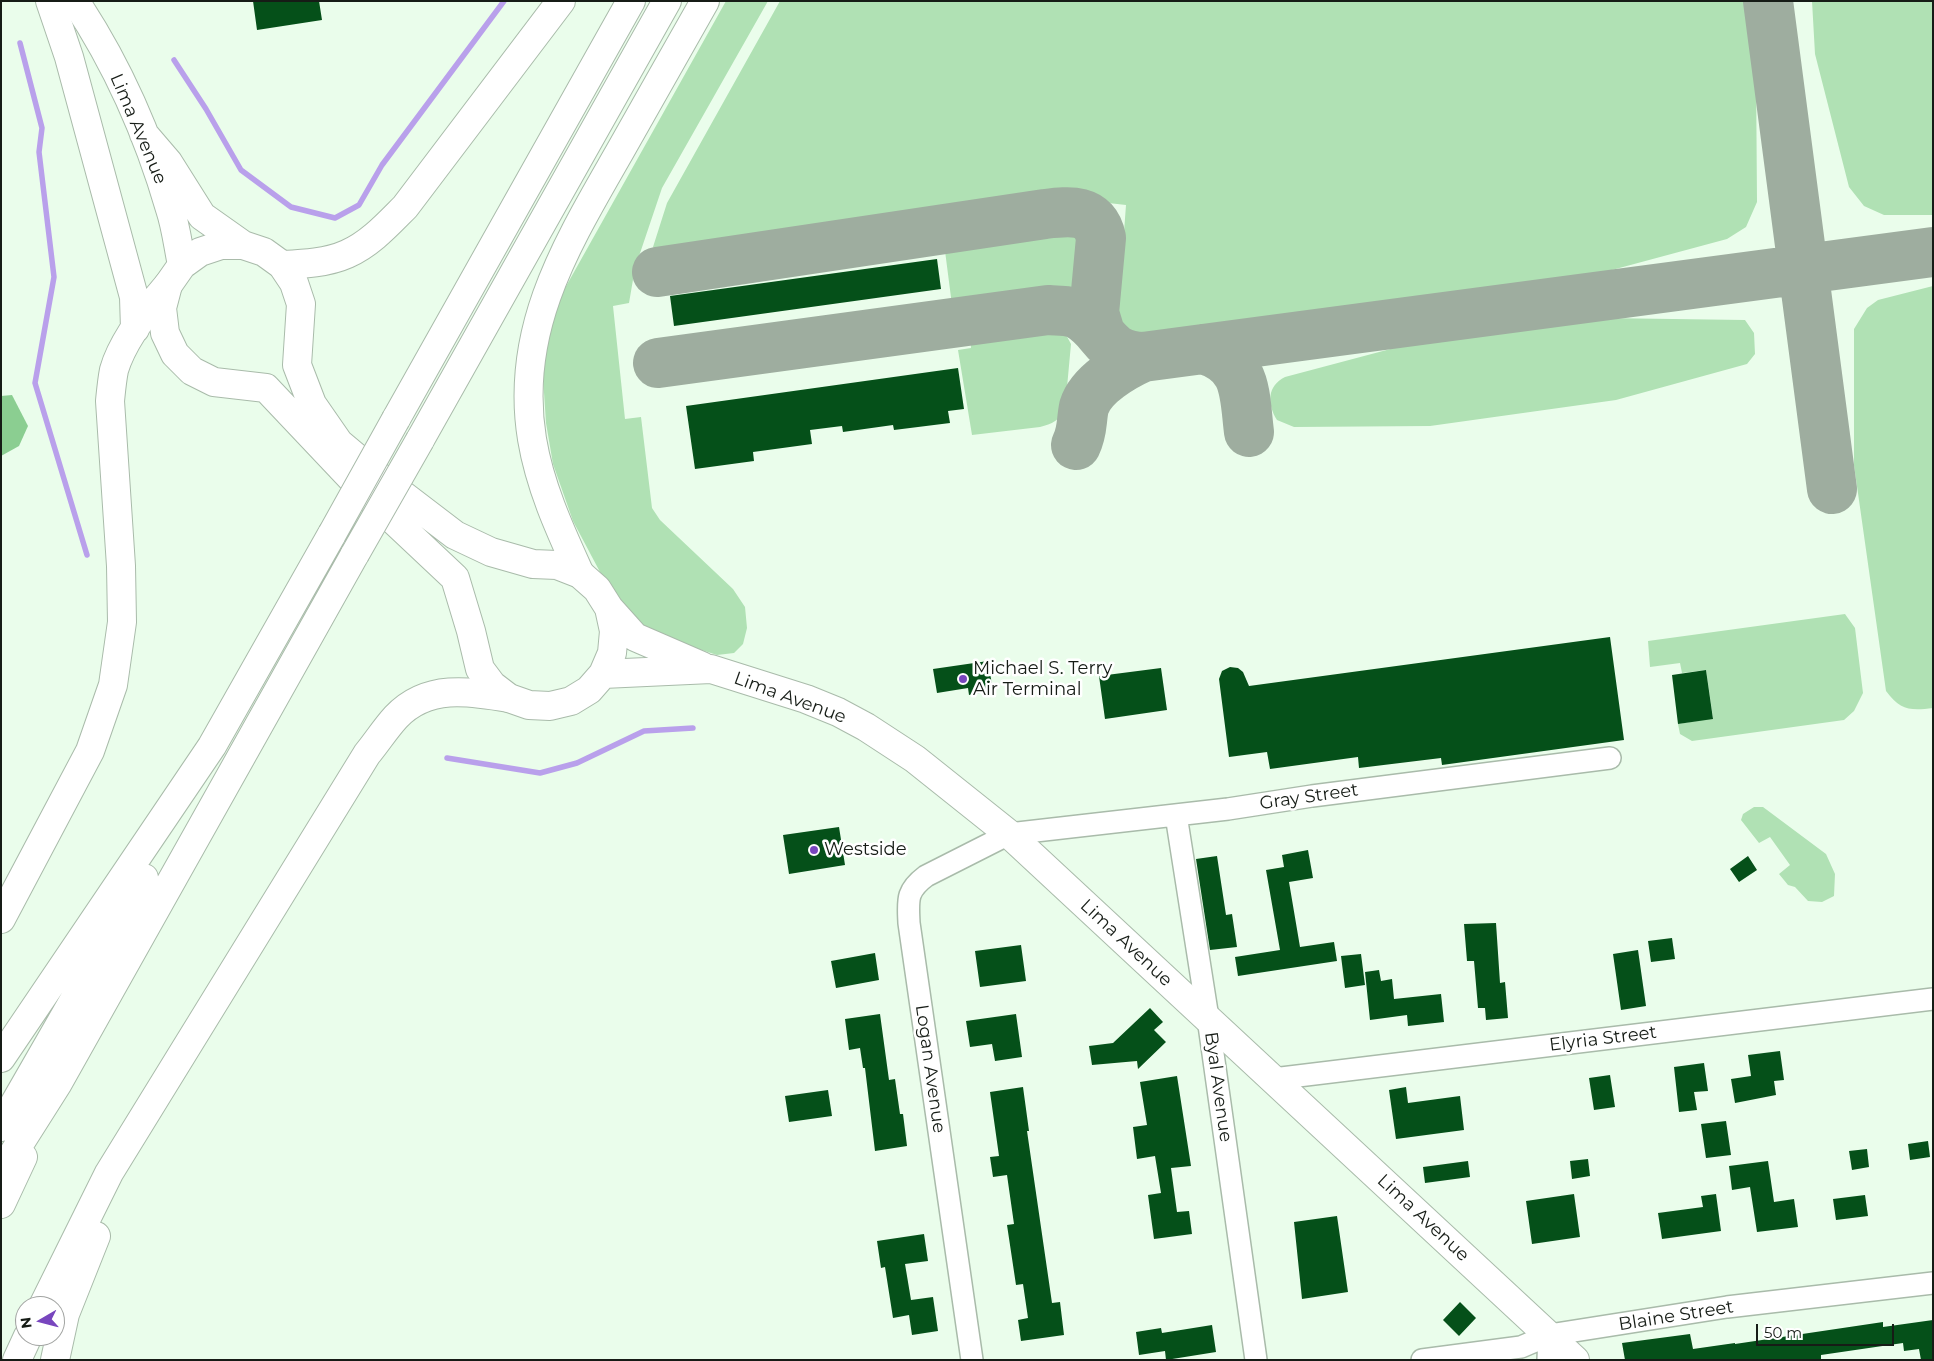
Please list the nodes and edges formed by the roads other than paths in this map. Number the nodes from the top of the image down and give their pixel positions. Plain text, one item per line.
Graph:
1 (50, 1) edge
2 (75, 1) edge
3 (561, 1) edge
4 (631, 1) edge
5 (667, 1) edge
6 (705, 1) edge
7 (144, 134) junction
8 (243, 245) junction
9 (282, 265) junction
10 (175, 275) junction
11 (135, 329) junction
12 (580, 574) junction
13 (609, 608) junction
14 (711, 669) junction
15 (603, 674) junction
16 (509, 698) junction
17 (212, 746) junction
18 (1610, 758) dead end
19 (1176, 815) junction
20 (1009, 834) junction
21 (1, 920) edge
22 (1933, 999) edge
23 (1208, 1018) junction
24 (1, 1058) edge
25 (1273, 1079) junction
26 (58, 1083) junction
27 (158, 1096) junction
28 (1, 1127) edge
29 (1, 1173) edge
30 (1, 1204) edge
31 (1933, 1284) edge
32 (48, 1296) edge
33 (24, 1346) edge
34 (1548, 1348) edge
35 (18, 1360) edge
36 (55, 1360) edge
37 (972, 1360) edge
38 (1256, 1360) edge
39 (1422, 1360) edge
40 (1575, 1360) edge

1 - 11 main road
2 - 7 main road, Lima Avenue
3 - 9 main road
4 - 17 main road, bridge
5 - 26 main road, bridge
6 - 12 main road
7 - 8 main road
7 - 10 main road, Lima Avenue
8 - 9 main road
8 - 10 main road
9 - 12 main road
10 - 11 main road
10 - 16 main road
11 - 21 main road
12 - 13 main road
13 - 14 main road
13 - 15 main road
14 - 15 main road, Lima Avenue
14 - 20 main road, Lima Avenue
15 - 16 main road
16 - 27 main road
17 - 24 main road
17 - 28 main road
18 - 19 street, Gray Street
19 - 20 street, Gray Street
19 - 23 street, Byal Avenue
20 - 23 main road, Lima Avenue
20 - 37 street, Logan Avenue
22 - 25 street, Elyria Street
23 - 25 main road, Lima Avenue
23 - 38 street, Byal Avenue
25 - 34 main road, Lima Avenue
26 - 29 main road
26 - 30 main road
27 - 32 main road
27 - 36 main road
31 - 34 street, Blaine Street
33 - 35 main road
34 - 39 street, Blaine Street
34 - 40 main road, Lima Avenue

